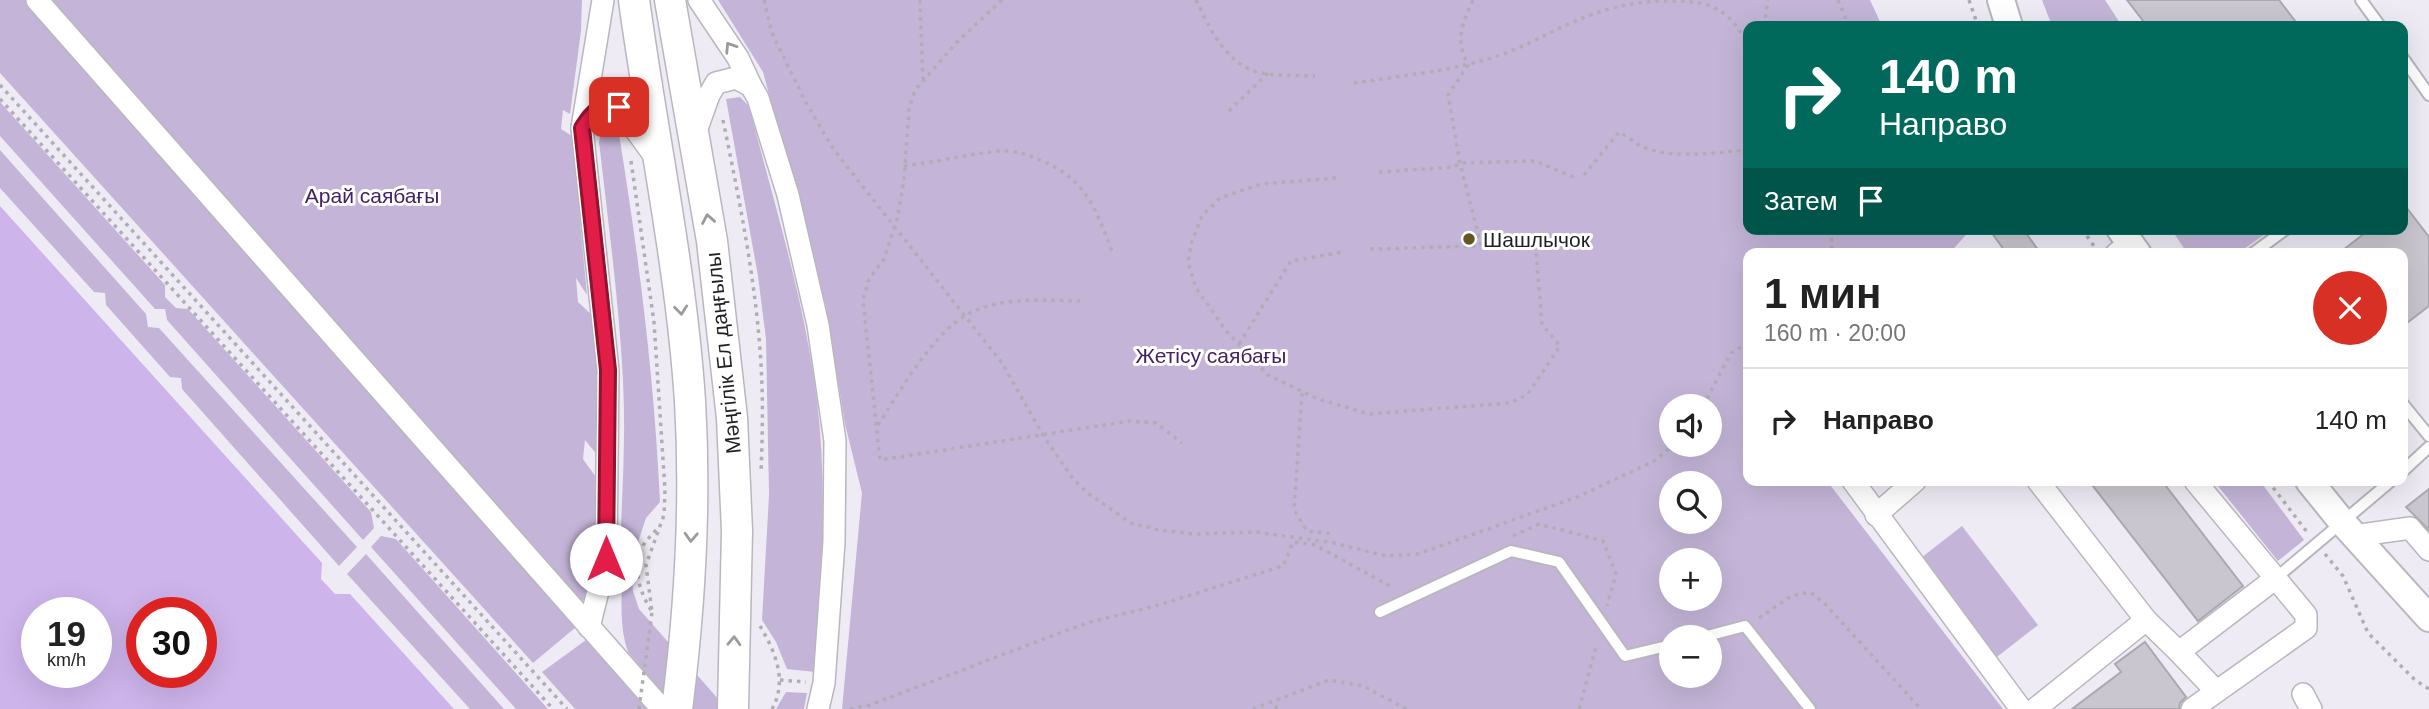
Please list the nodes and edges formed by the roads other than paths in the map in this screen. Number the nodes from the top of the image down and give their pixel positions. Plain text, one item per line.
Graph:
1 (37, 0) edge
2 (603, 0) edge
3 (634, 0) edge
4 (670, 0) edge
5 (699, 0) edge
6 (2001, 0) edge
7 (2361, 0) edge
8 (2007, 21) edge
9 (2376, 21) edge
10 (2408, 63) edge
11 (2425, 81) edge
12 (751, 86) junction
13 (2429, 95) edge
14 (582, 128) junction
15 (693, 139) junction
16 (644, 159) junction
17 (2278, 235) edge
18 (2260, 248) edge
19 (2408, 410) edge
20 (2429, 436) edge
21 (2429, 447) edge
22 (2408, 466) edge
23 (1856, 486) edge
24 (1909, 486) edge
25 (2042, 486) edge
26 (2199, 486) edge
27 (2313, 486) edge
28 (2387, 486) edge
29 (1876, 514) junction
30 (2349, 530) junction
31 (2429, 550) edge
32 (2276, 578) junction
33 (1380, 612) dead end
34 (2429, 618) edge
35 (2146, 620) junction
36 (589, 627) junction
37 (1722, 632) edge
38 (1659, 648) edge
39 (2179, 652) junction
40 (2217, 691) junction
41 (662, 709) edge
42 (677, 709) edge
43 (733, 709) edge
44 (818, 709) edge
45 (1810, 709) edge
46 (2021, 709) edge
47 (2035, 709) edge
48 (2192, 709) edge

1 - 36 street
2 - 14 street
3 - 16 main road, Мәңгілік Ел даңғылы
4 - 15 main road, Мәңгілік Ел даңғылы
12 -> 5 street
6 - 8 street
7 - 9 lane
10 - 11 lane
11 - 13 lane
12 - 15 street
12 - 44 street
14 - 16 street
14 - 36 street
43 -> 15 main road, Мәңгілік Ел даңғылы
16 -> 42 main road, Мәңгілік Ел даңғылы
17 - 18 lane
19 - 20 lane
21 - 22 lane
23 - 29 street
24 - 29 street
25 - 35 street
26 - 32 street
27 - 30 street
28 - 30 lane
29 - 46 street
30 - 31 street
30 - 32 lane
30 - 34 street
32 - 39 street
32 - 40 street
33 - 38 lane
35 - 39 street
35 - 47 street
36 - 41 street
37 - 45 lane
39 - 40 street
40 - 48 street

